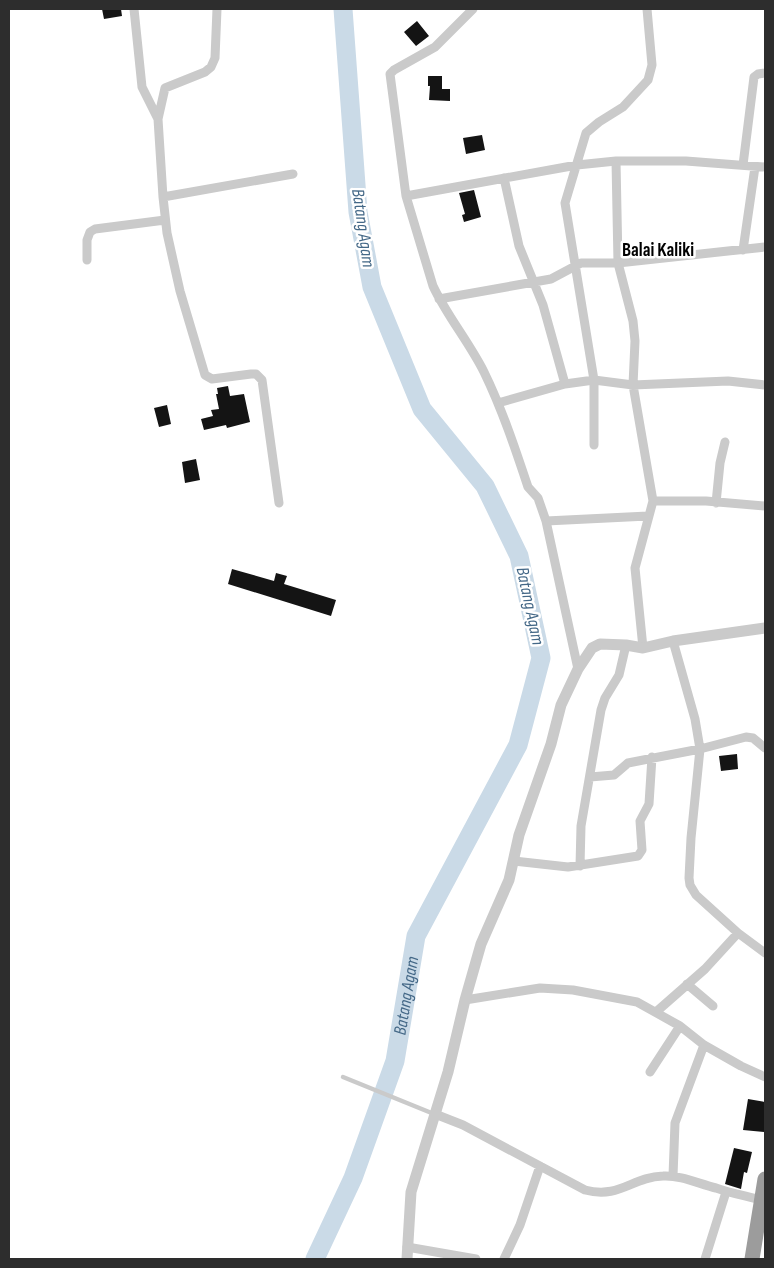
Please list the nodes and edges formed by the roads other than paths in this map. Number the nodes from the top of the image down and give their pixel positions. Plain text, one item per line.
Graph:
1 (134, 9) edge
2 (216, 9) edge
3 (472, 9) edge
4 (648, 9) edge
5 (765, 73) edge
6 (158, 119) junction
7 (616, 161) junction
8 (577, 165) junction
9 (743, 165) junction
10 (755, 167) junction
11 (765, 167) edge
12 (293, 174) dead end
13 (504, 178) junction
14 (406, 196) junction
15 (163, 197) junction
16 (165, 220) junction
17 (765, 247) edge
18 (743, 250) junction
19 (87, 260) dead end
20 (618, 263) junction
21 (574, 266) junction
22 (534, 283) junction
23 (442, 298) junction
24 (594, 380) junction
25 (565, 384) junction
26 (765, 384) edge
27 (633, 385) junction
28 (502, 403) junction
29 (725, 442) dead end
30 (594, 445) dead end
31 (653, 501) junction
32 (279, 503) dead end
33 (716, 503) junction
34 (765, 506) edge
35 (648, 516) junction
36 (545, 517) junction
37 (765, 628) edge
38 (673, 641) junction
39 (626, 645) junction
40 (643, 648) junction
41 (578, 668) junction
42 (765, 748) edge
43 (700, 749) junction
44 (652, 757) junction
45 (590, 777) junction
46 (522, 862) junction
47 (580, 866) junction
48 (738, 933) junction
49 (765, 953) edge
50 (687, 984) junction
51 (465, 1000) junction
52 (713, 1006) dead end
53 (656, 1012) junction
54 (680, 1026) junction
55 (704, 1045) junction
56 (650, 1072) dead end
57 (343, 1077) dead end
58 (765, 1077) edge
59 (442, 1117) junction
60 (540, 1166) junction
61 (673, 1176) junction
62 (765, 1179) edge
63 (726, 1192) junction
64 (761, 1200) junction
65 (765, 1229) edge
66 (407, 1247) junction
67 (407, 1259) edge
68 (476, 1259) edge
69 (504, 1259) edge
70 (705, 1259) edge
71 (752, 1259) edge
72 (760, 1259) edge

1 - 6 street
2 - 6 street
3 - 14 street
4 - 8 street
5 - 9 street
6 - 15 street
7 - 8 street
7 - 9 street
7 - 20 street
8 - 13 street
8 - 21 street
9 - 10 street
10 - 11 street
10 - 18 street
12 - 15 street
13 - 14 street
13 - 22 street
14 - 23 street
15 - 16 street
16 - 19 street
16 - 32 street
17 - 18 street
18 - 20 street
20 - 21 street
20 - 27 street
21 - 22 street
21 - 24 street
22 - 23 street
22 - 25 street
23 - 28 street
24 - 25 street
24 - 27 street
24 - 30 street
25 - 28 street
26 - 27 street
27 - 31 street
28 - 36 street
29 - 33 street
31 - 33 street
31 - 35 street
33 - 34 street
35 - 36 street
35 - 40 street
36 - 41 street
37 - 38 street
38 - 40 street
38 - 43 street
39 - 40 street
39 - 41 street
39 - 45 street
41 - 46 street
42 - 43 street
43 - 44 street
43 - 48 street
44 - 45 street
44 - 47 street
45 - 47 street
46 - 47 street
46 - 51 street
48 - 49 street
48 - 50 street
50 - 52 street
50 - 53 street
51 - 53 street
51 - 59 street
53 - 54 street
54 - 55 street
54 - 56 street
55 - 58 street
55 - 61 street
57 - 59 lane
59 - 60 street
59 - 66 street
60 - 61 street
60 - 69 street
61 - 63 street
62 - 64 highway
63 - 64 street
63 - 70 street
64 - 71 highway
65 - 72 highway
66 - 67 street
66 - 68 street

